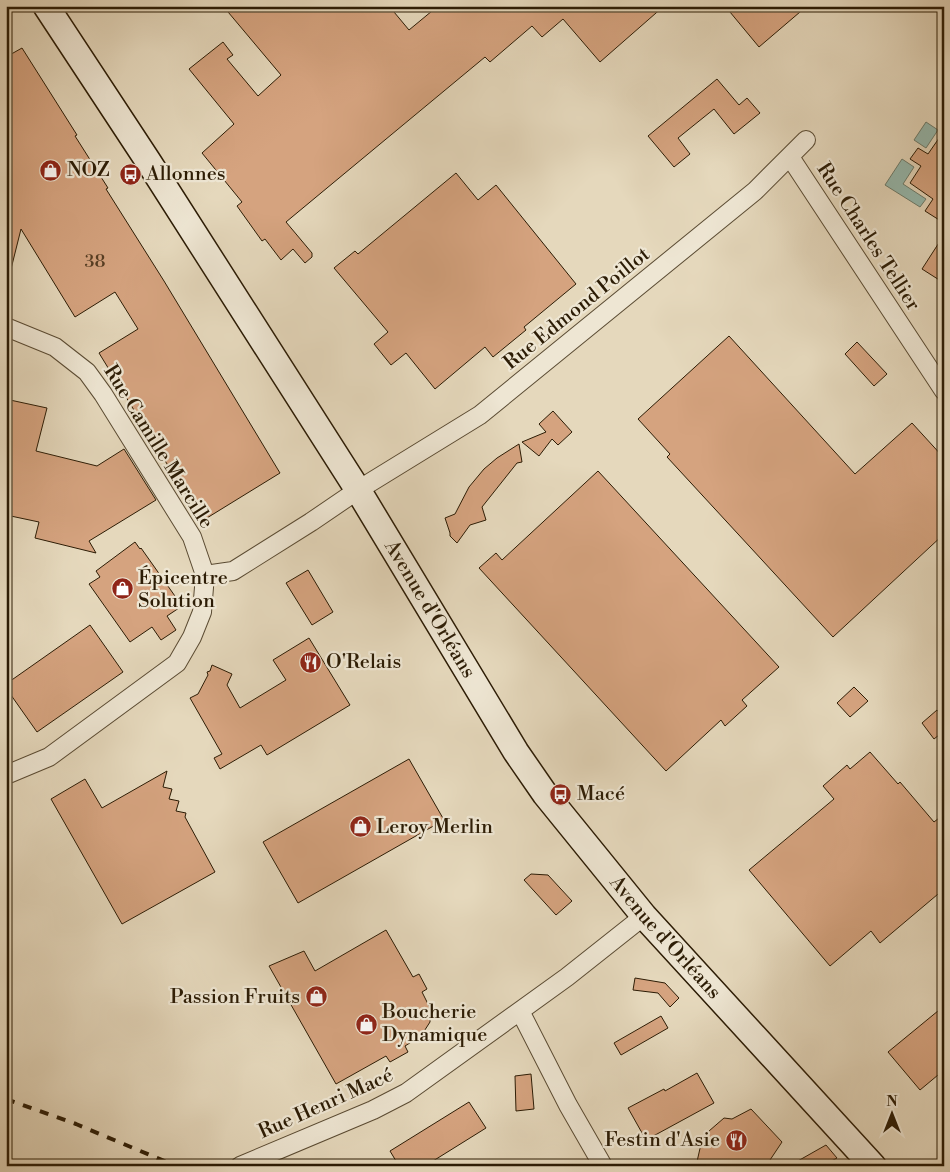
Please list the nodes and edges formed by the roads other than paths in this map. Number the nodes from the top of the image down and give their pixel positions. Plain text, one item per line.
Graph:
1 (46, 6) edge
2 (806, 140) dead end
3 (790, 157) junction
4 (6, 327) edge
5 (944, 391) edge
6 (358, 490) junction
7 (206, 575) junction
8 (6, 776) edge
9 (644, 916) junction
10 (520, 1011) junction
11 (240, 1166) edge
12 (603, 1166) edge
13 (873, 1166) edge

1 - 6 main road, Avenue d'Orléans
2 - 3 street, Rue Edmond Poillot
3 - 5 street, Rue Charles Tellier
3 - 6 street, Rue Edmond Poillot
4 - 7 street, Rue Camille Marcille
6 - 7 street, Rue Edmond Poillot
6 - 9 main road, Avenue d'Orléans
7 - 8 street, Rue Camille Marcille
9 - 10 street, Rue Henri Macé
9 - 13 main road, Avenue d'Orléans
10 - 11 street, Rue Henri Macé
10 - 12 street

